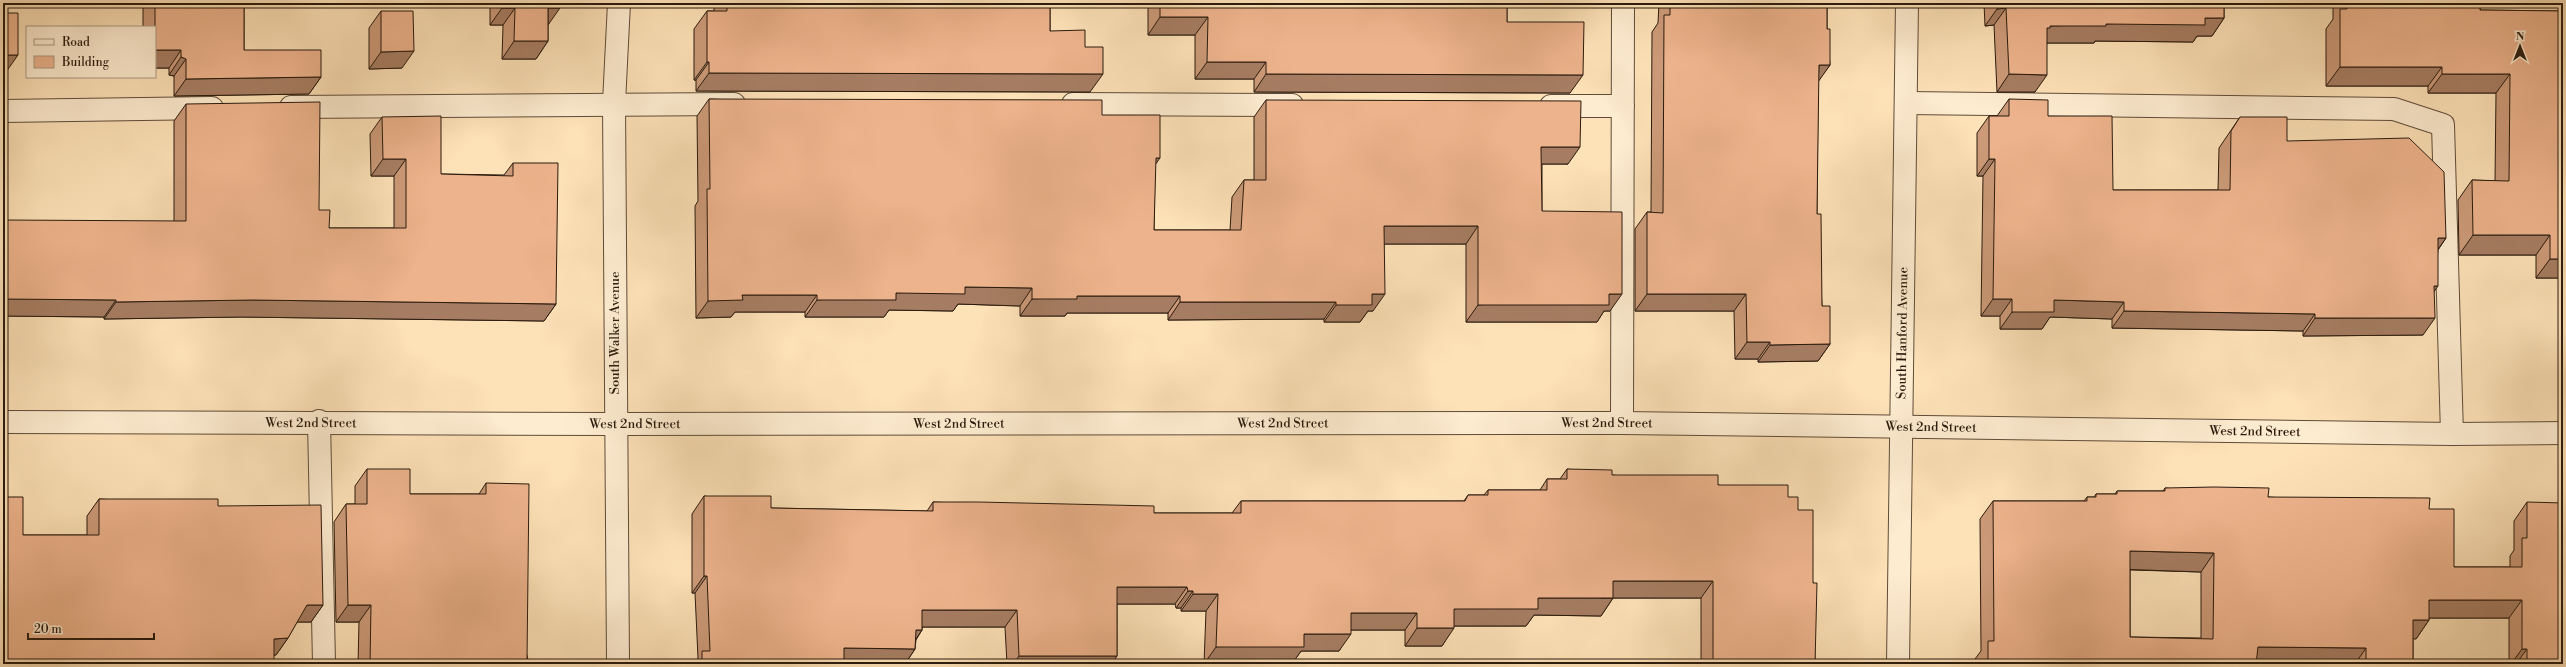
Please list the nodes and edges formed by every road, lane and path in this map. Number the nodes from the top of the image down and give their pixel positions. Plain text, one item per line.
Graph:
1 (619, 3) edge
2 (1623, 3) edge
3 (1907, 3) edge
4 (1907, 102) junction
5 (614, 103) junction
6 (757, 104) edge
7 (1051, 104) edge
8 (1314, 105) edge
9 (1528, 106) edge
10 (1623, 106) junction
11 (273, 107) edge
12 (233, 108) edge
13 (3, 111) edge
14 (3, 422) edge
15 (319, 422) junction
16 (1622, 423) junction
17 (616, 424) junction
18 (1900, 426) junction
19 (2563, 433) edge
20 (2452, 434) junction
21 (324, 664) edge
22 (618, 664) edge
23 (1898, 664) edge

1 - 5 street, South Walker Avenue
2 - 10 street
3 - 4 street, South Hanford Avenue
4 - 18 street, South Hanford Avenue
4 - 20 street
5 - 6 street
5 - 11 street
5 - 17 street, South Walker Avenue
7 - 8 street
9 - 10 street
10 - 16 street
12 - 13 street
14 - 15 street, West 2nd Street
15 - 17 street, West 2nd Street
15 - 21 street
16 - 17 street, West 2nd Street
16 - 18 street, West 2nd Street
17 - 22 street, South Walker Avenue
18 - 20 street, West 2nd Street
18 - 23 street, South Hanford Avenue
19 - 20 street, West 2nd Street

